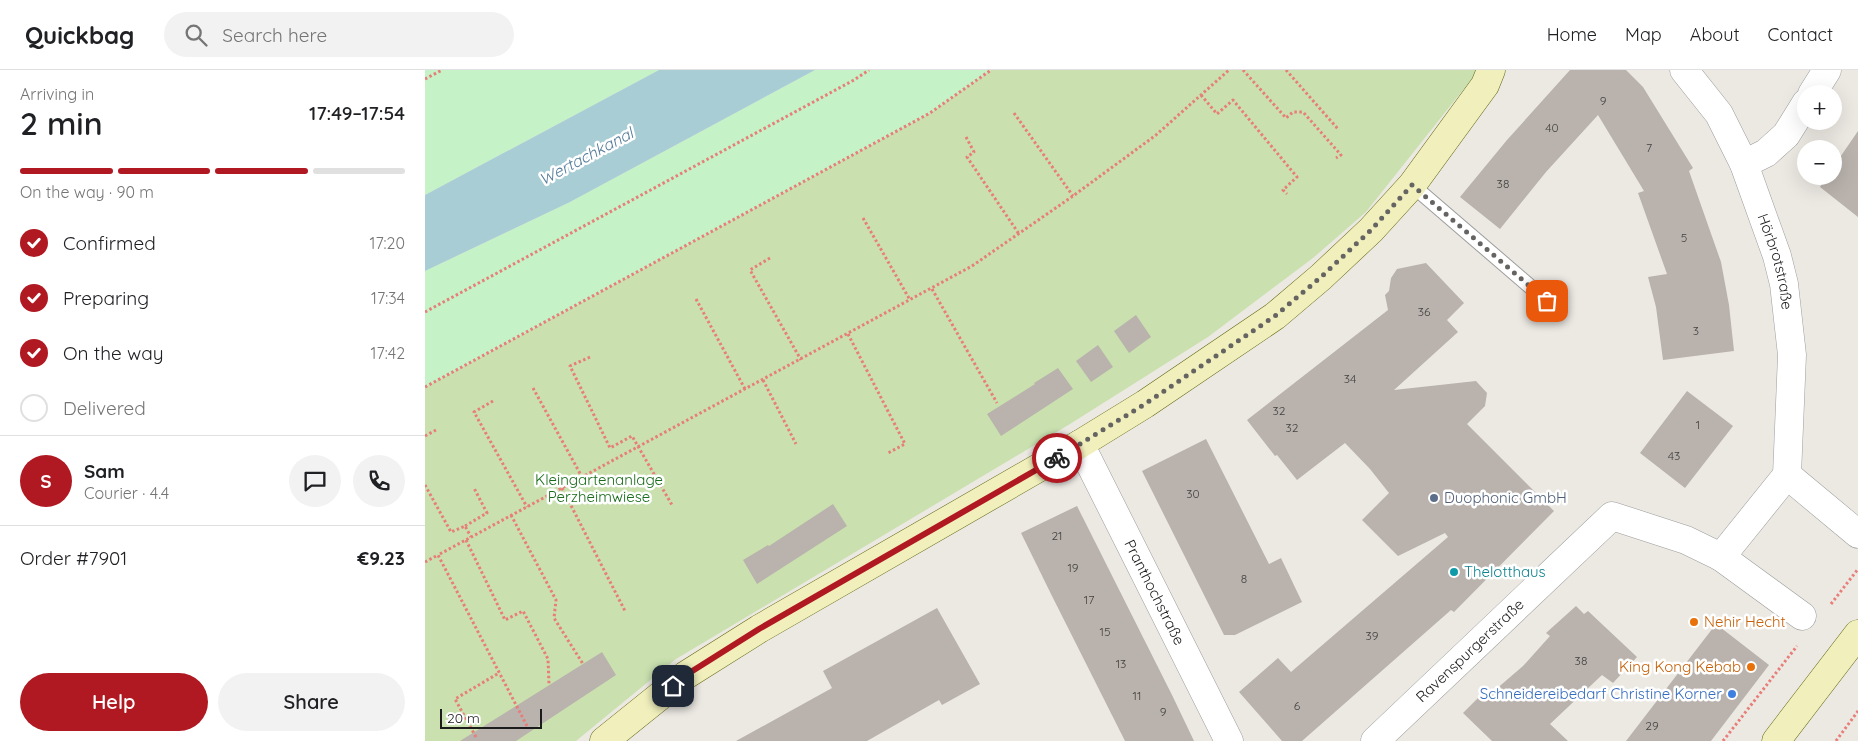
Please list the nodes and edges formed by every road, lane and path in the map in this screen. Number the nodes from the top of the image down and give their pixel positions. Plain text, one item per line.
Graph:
1 (442, 70) edge
2 (869, 70) edge
3 (991, 70) edge
4 (1229, 70) edge
5 (1243, 70) edge
6 (1286, 70) edge
7 (1684, 70) edge
8 (1827, 70) edge
9 (1493, 75) edge
10 (425, 78) edge
11 (1818, 85) edge
12 (1201, 95) junction
13 (1014, 113) dead end
14 (1797, 117) edge
15 (1338, 129) dead end
16 (966, 137) dead end
17 (1336, 158) dead end
18 (1744, 164) junction
19 (1412, 185) junction
20 (1287, 194) dead end
21 (1073, 196) junction
22 (863, 218) dead end
23 (1019, 234) junction
24 (771, 258) dead end
25 (932, 289) junction
26 (696, 299) dead end
27 (910, 300) junction
28 (1547, 301) dead end
29 (425, 312) edge
30 (848, 334) junction
31 (590, 357) dead end
32 (801, 360) junction
33 (763, 380) junction
34 (425, 386) edge
35 (533, 388) dead end
36 (745, 389) junction
37 (493, 401) dead end
38 (997, 403) dead end
39 (436, 430) dead end
40 (425, 436) edge
41 (797, 444) dead end
42 (1080, 444) junction
43 (639, 446) junction
44 (888, 452) dead end
45 (1787, 474) junction
46 (583, 477) junction
47 (425, 484) edge
48 (474, 488) dead end
49 (562, 488) junction
50 (672, 506) dead end
51 (527, 507) junction
52 (511, 515) junction
53 (465, 526) junction
54 (1858, 534) edge
55 (471, 537) junction
56 (466, 540) junction
57 (438, 555) junction
58 (1721, 557) junction
59 (425, 562) edge
60 (1858, 569) edge
61 (625, 611) dead end
62 (1814, 614) joint
63 (1858, 634) edge
64 (1795, 648) dead end
65 (583, 664) dead end
66 (499, 673) junction
67 (549, 684) dead end
68 (1858, 711) edge
69 (527, 726) dead end
70 (476, 737) dead end
71 (604, 741) edge
72 (1229, 741) edge
73 (1375, 741) edge
74 (1723, 741) edge
75 (1776, 741) edge
76 (1835, 741) edge

1 - 10 path
2 - 29 path
3 - 34 path
4 - 12 path
5 - 17 path
6 - 15 path
7 - 18 street, Hörbrotstraße
8 - 11 street
9 - 19 street
12 - 20 path
12 - 21 path
13 - 21 path
14 - 18 street
16 - 23 path
18 - 45 street, Hörbrotstraße
19 - 28 lane
19 - 42 street
21 - 23 path
22 - 27 path
23 - 25 path
24 - 32 path
25 - 27 path
25 - 38 path
26 - 36 path
27 - 30 path
30 - 32 path
30 - 44 path
31 - 43 path
32 - 33 path
33 - 36 path
33 - 41 path
35 - 46 path
36 - 43 path
37 - 51 path
39 - 40 path
42 - 71 street
42 - 72 street, Pranthochstraße
43 - 46 path
43 - 50 path
45 - 54 street
45 - 58 street
46 - 49 path
47 - 53 path
48 - 53 path
49 - 51 path
49 - 61 path
51 - 52 path
52 - 55 path
52 - 65 path
53 - 55 path
55 - 56 path
56 - 57 path
56 - 67 path
57 - 59 path
57 - 66 path
58 - 62 street, Ravenspurgerstraße
58 - 73 street, Ravenspurgerstraße
60 - 62 path
63 - 75 street
64 - 74 path
66 - 69 path
66 - 70 path
68 - 76 path

